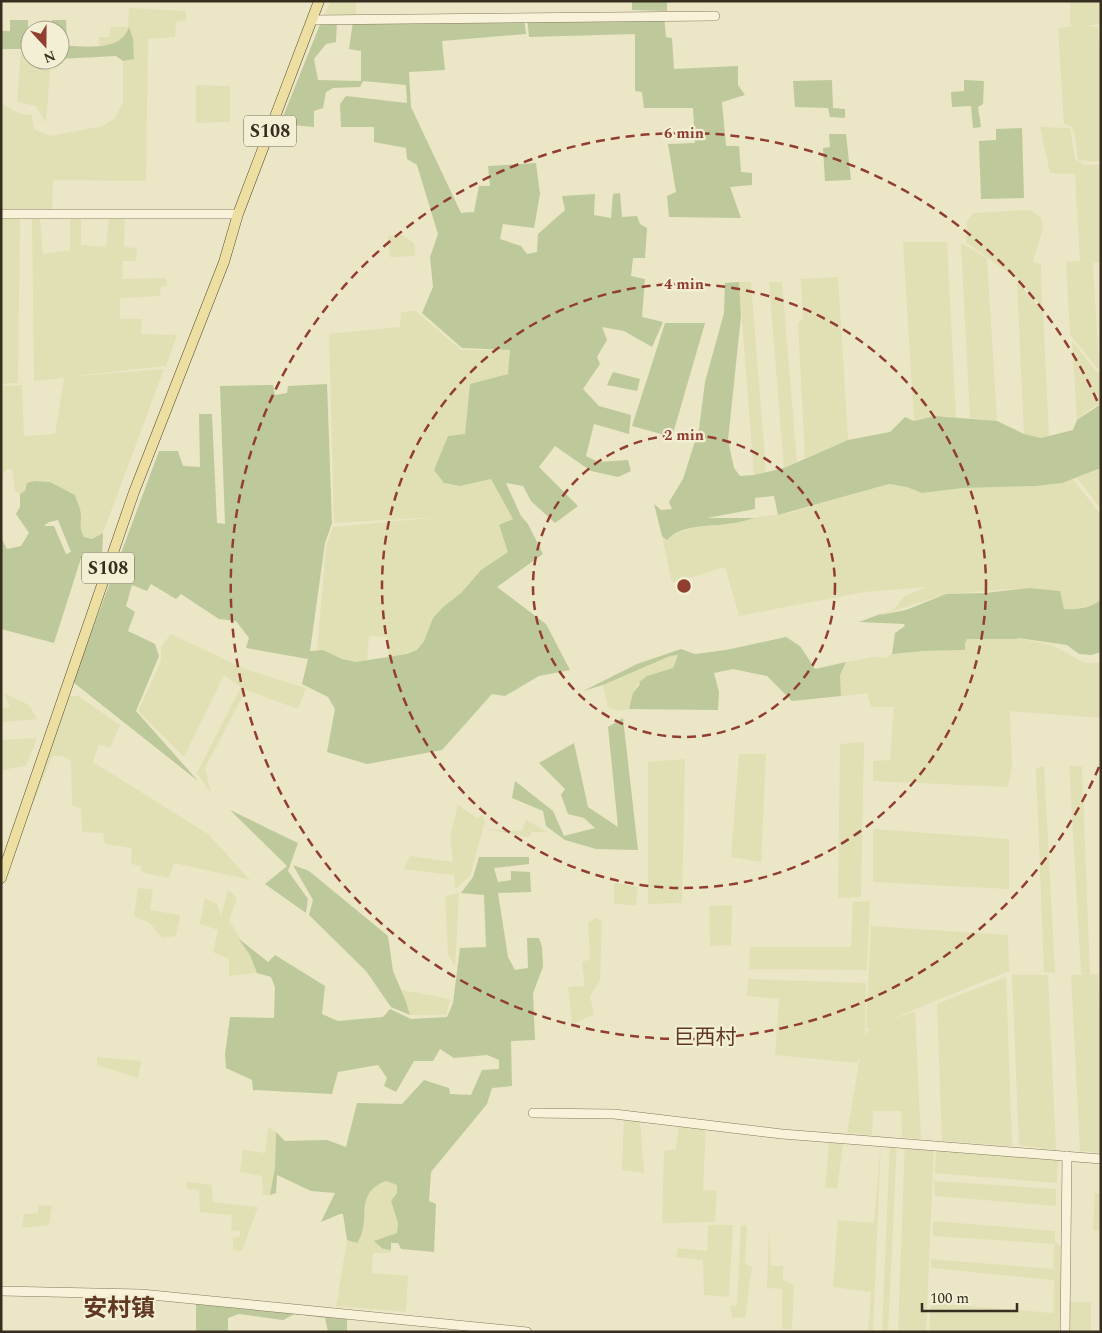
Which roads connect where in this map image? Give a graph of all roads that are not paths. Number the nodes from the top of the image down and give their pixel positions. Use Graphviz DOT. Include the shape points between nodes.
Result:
graph roads {
  1 [pos="319,1"];
  2 [pos="715,16"];
  3 [pos="312,20"];
  4 [pos="1,214"];
  5 [pos="238,214"];
  6 [pos="1,878"];
  7 [pos="533,1113"];
  8 [pos="1067,1156"];
  9 [pos="1101,1159"];
  10 [pos="1,1291"];
  11 [pos="526,1332"];
  12 [pos="1065,1332"];
  1 -- 3 [label="main road, S108"];
  2 -- 3 [label="street"];
  3 -- 5 [label="main road, S108"];
  4 -- 5 [label="street"];
  5 -- 6 [label="main road, S108" via="224,262 134,492"];
  7 -- 8 [label="street" via="614,1114 782,1134"];
  8 -- 9 [label="street"];
  8 -- 12 [label="street"];
  10 -- 11 [label="street" via="141,1294"];
}
